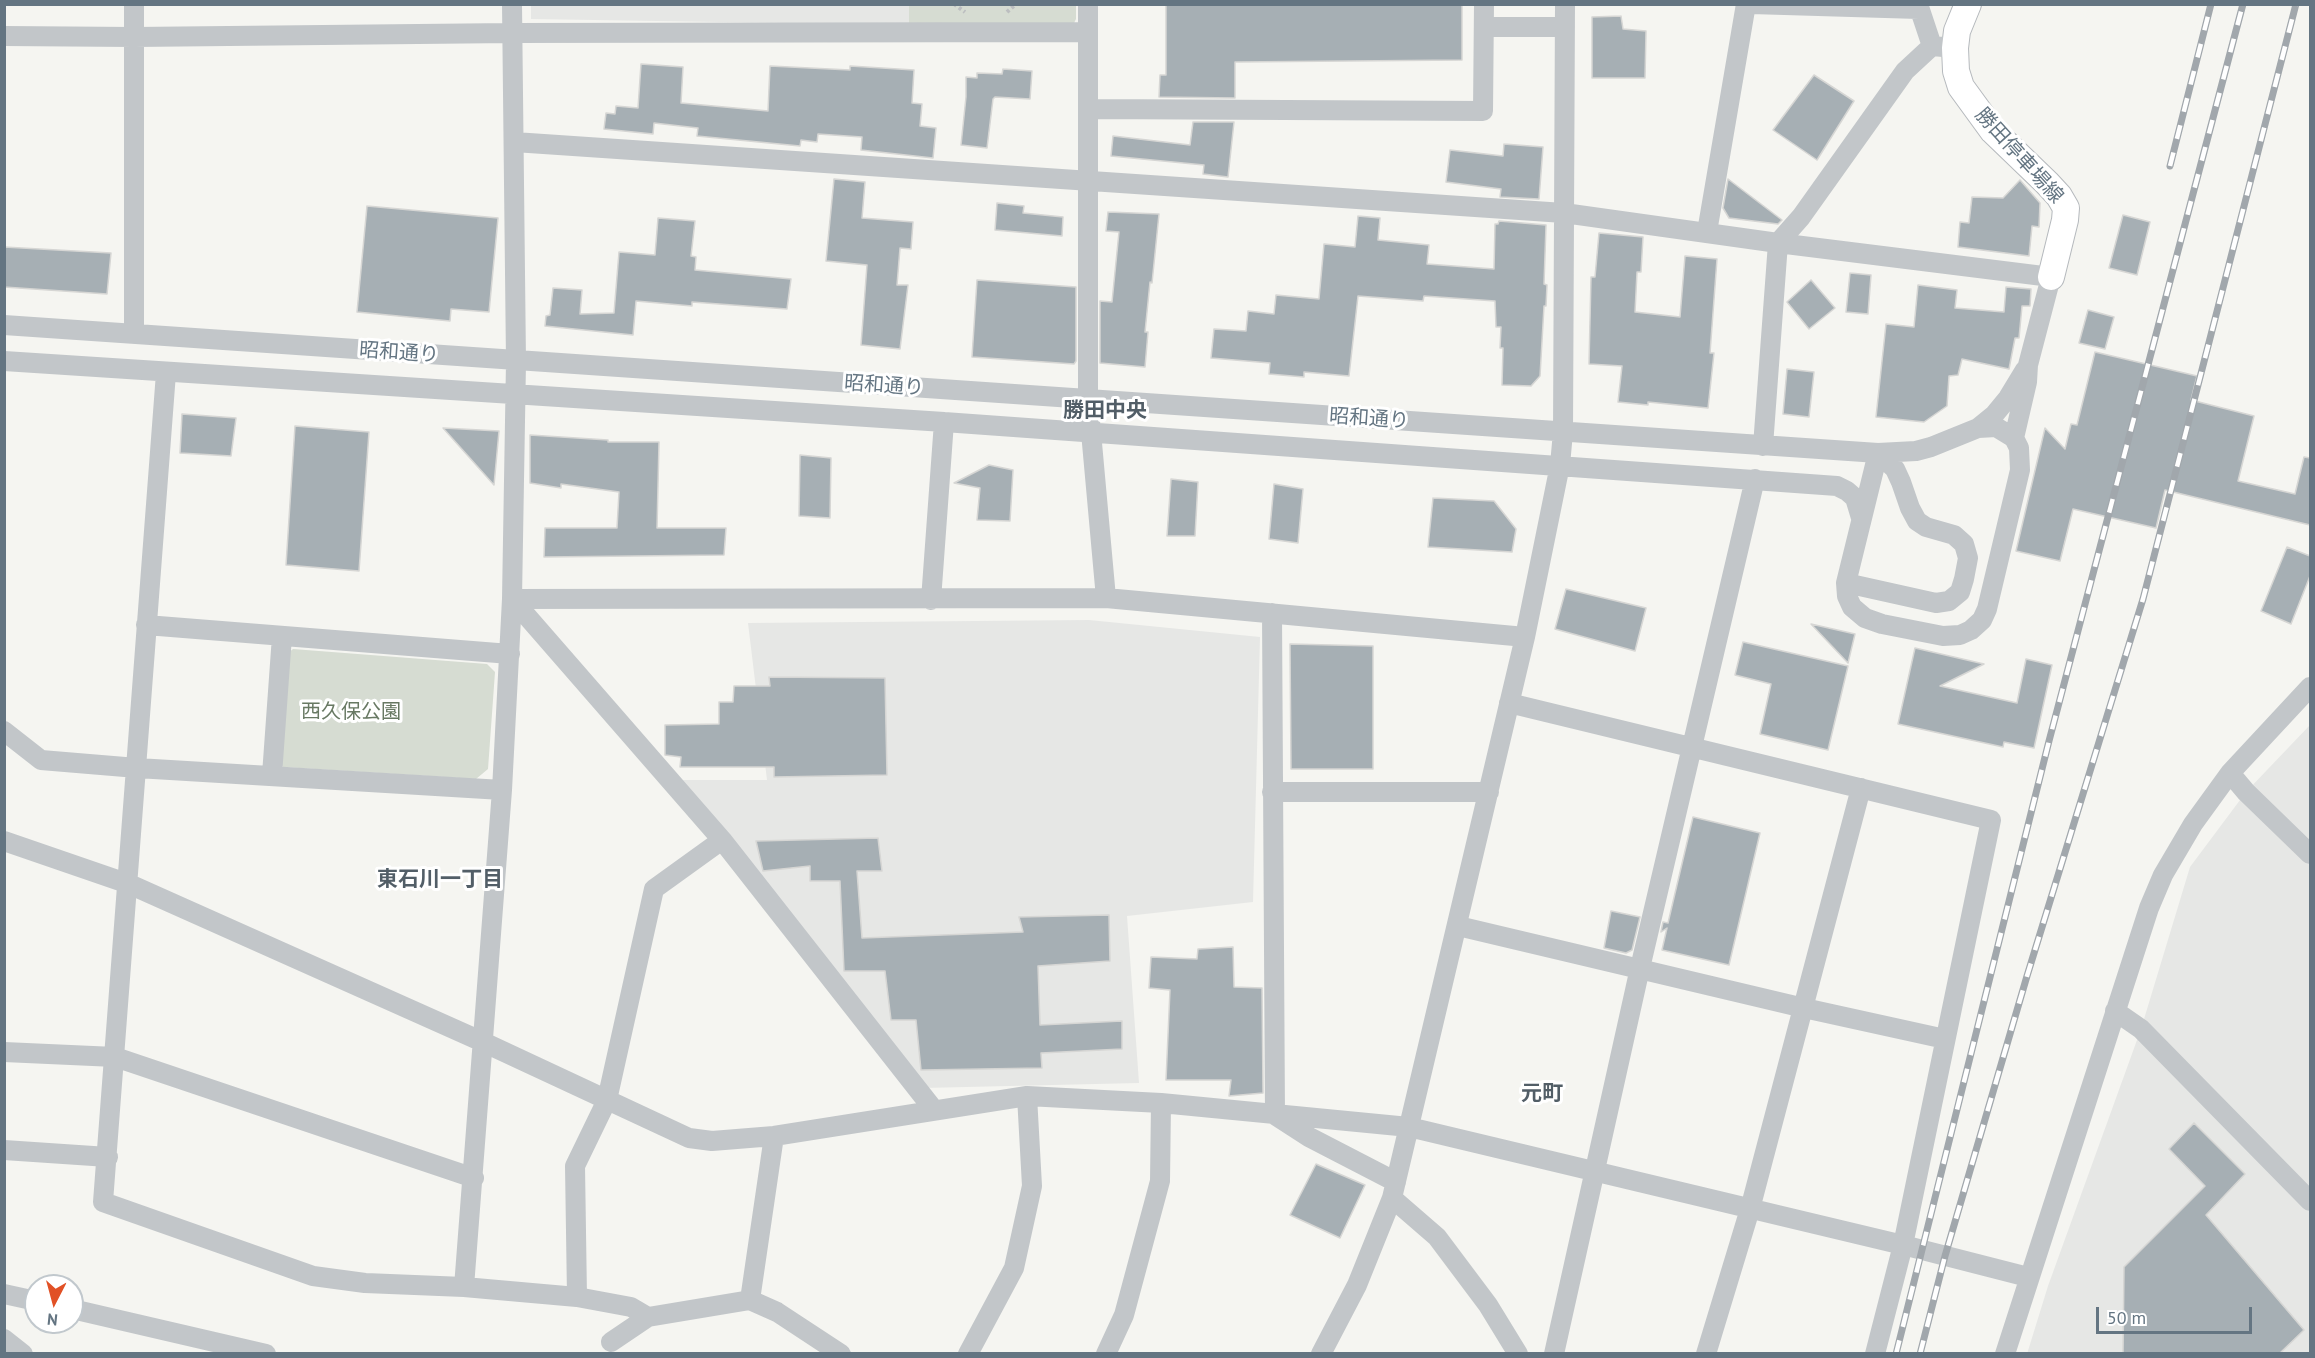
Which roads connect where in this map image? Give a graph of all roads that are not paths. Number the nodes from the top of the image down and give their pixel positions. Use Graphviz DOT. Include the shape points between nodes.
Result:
graph roads {
  1 [pos="134,4"];
  2 [pos="512,4"];
  3 [pos="1088,4"];
  4 [pos="1484,4"];
  5 [pos="1565,4"];
  6 [pos="1746,4"];
  7 [pos="1751,4"];
  8 [pos="1968,4"];
  9 [pos="1919,7"];
  10 [pos="1484,27"];
  11 [pos="1565,27"];
  12 [pos="1088,32"];
  13 [pos="512,33"];
  14 [pos="4,36"];
  15 [pos="134,37"];
  16 [pos="1943,47"];
  17 [pos="1088,109"];
  18 [pos="514,142"];
  19 [pos="1089,182"];
  20 [pos="1564,213"];
  21 [pos="1707,232"];
  22 [pos="1778,243"];
  23 [pos="2051,277"];
  24 [pos="4,325"];
  25 [pos="134,334"];
  26 [pos="4,361"];
  27 [pos="516,362"];
  28 [pos="2028,365"];
  29 [pos="166,373"];
  30 [pos="515,394"];
  31 [pos="1088,399"];
  32 [pos="944,422"];
  33 [pos="1978,428"];
  34 [pos="1091,432"];
  35 [pos="1563,432"];
  36 [pos="2014,438"];
  37 [pos="1763,446"];
  38 [pos="1878,453"];
  39 [pos="1560,465"];
  40 [pos="1755,479"];
  41 [pos="1861,518"];
  42 [pos="1846,583"];
  43 [pos="1106,598"];
  44 [pos="512,599"];
  45 [pos="931,600"];
  46 [pos="1272,613"];
  47 [pos="146,625"];
  48 [pos="282,636"];
  49 [pos="1525,637"];
  50 [pos="510,654"];
  51 [pos="2310,687"];
  52 [pos="1509,703"];
  53 [pos="4,731"];
  54 [pos="1693,746"];
  55 [pos="137,768"];
  56 [pos="2230,773"];
  57 [pos="272,775"];
  58 [pos="1862,788"];
  59 [pos="502,790"];
  60 [pos="1272,792"];
  61 [pos="1488,792"];
  62 [pos="722,840"];
  63 [pos="4,841"];
  64 [pos="2310,854"];
  65 [pos="129,884"];
  66 [pos="1458,926"];
  67 [pos="1640,968"];
  68 [pos="1804,1008"];
  69 [pos="2115,1011"];
  70 [pos="1945,1039"];
  71 [pos="483,1042"];
  72 [pos="4,1052"];
  73 [pos="115,1057"];
  74 [pos="1027,1095"];
  75 [pos="607,1100"];
  76 [pos="1161,1103"];
  77 [pos="934,1110"];
  78 [pos="1275,1115"];
  79 [pos="1409,1127"];
  80 [pos="774,1136"];
  81 [pos="4,1150"];
  82 [pos="108,1157"];
  83 [pos="1594,1172"];
  84 [pos="474,1178"];
  85 [pos="1394,1190"];
  86 [pos="2310,1201"];
  87 [pos="1750,1209"];
  88 [pos="1904,1245"];
  89 [pos="2028,1277"];
  90 [pos="464,1287"];
  91 [pos="4,1294"];
  92 [pos="577,1297"];
  93 [pos="24,1298"];
  94 [pos="750,1300"];
  95 [pos="84,1312"];
  96 [pos="648,1317"];
  97 [pos="5,1339"];
  98 [pos="611,1342"];
  99 [pos="1327,1352"];
  100 [pos="23,1353"];
  101 [pos="258,1353"];
  102 [pos="841,1353"];
  103 [pos="968,1353"];
  104 [pos="1106,1353"];
  105 [pos="1518,1353"];
  106 [pos="1554,1353"];
  107 [pos="1706,1353"];
  108 [pos="1875,1353"];
  109 [pos="2005,1353"];
  1 -- 15 [label="street"];
  2 -- 13 [label="street"];
  3 -- 12 [label="street"];
  4 -- 10 [label="street"];
  5 -- 11 [label="street"];
  6 -- 21 [label="street"];
  7 -- 9 [label="street"];
  8 -- 16 [label="main road, 勝田停車場線" via="1957,32"];
  9 -- 16 [label="street"];
  10 -- 11 [label="street"];
  10 -- 17 [label="street" via="1483,111"];
  11 -- 20 [label="street"];
  12 -- 13 [label="street"];
  12 -- 17 [label="street"];
  13 -- 15 [label="street"];
  13 -- 18 [label="street"];
  14 -- 15 [label="street"];
  15 -- 25 [label="street"];
  16 -- 22 [label="street" via="1905,71 1801,217"];
  16 -- 23 [label="main road, 勝田停車場線" via="1962,87 1993,131 2059,196 2066,208"];
  17 -- 19 [label="street"];
  18 -- 19 [label="street"];
  18 -- 27 [label="street"];
  19 -- 20 [label="street"];
  19 -- 31 [label="street"];
  20 -- 21 [label="street"];
  20 -- 35 [label="street"];
  21 -- 22 [label="street"];
  22 -- 23 [label="street"];
  22 -- 37 [label="street"];
  23 -- 28 [label="street"];
  24 -- 25 [label="street, 昭和通り"];
  25 -- 27 [label="street, 昭和通り"];
  26 -- 29 [label="street, 昭和通り"];
  27 -- 30 [label="street"];
  27 -- 31 [label="street, 昭和通り"];
  28 -- 33 [label="street" via="2008,398"];
  28 -- 36 [label="street"];
  29 -- 30 [label="street, 昭和通り"];
  29 -- 47 [label="street"];
  30 -- 32 [label="street, 昭和通り"];
  30 -- 44 [label="street"];
  31 -- 34 [label="street"];
  31 -- 35 [label="street, 昭和通り"];
  32 -- 34 [label="street, 昭和通り"];
  32 -- 45 [label="street"];
  33 -- 36 [label="street" via="1996,427"];
  33 -- 38 [label="street, 昭和通り" via="1931,447"];
  34 -- 39 [label="street, 昭和通り"];
  34 -- 43 [label="street"];
  35 -- 37 [label="street, 昭和通り"];
  35 -- 39 [label="street"];
  36 -- 42 [label="street" via="2019,448 2020,470 1988,609 1971,630 1943,636 1865,618 1852,607"];
  37 -- 38 [label="street, 昭和通り"];
  38 -- 41 [label="street"];
  38 -- 42 [label="street" via="1895,469 1917,521 1954,535 1964,544 1968,558 1964,579 1960,592 1949,601 1936,603"];
  39 -- 40 [label="street, 昭和通り"];
  39 -- 49 [label="street"];
  40 -- 41 [label="street, 昭和通り" via="1837,486 1855,498"];
  40 -- 54 [label="street"];
  41 -- 42 [label="street"];
  43 -- 45 [label="street"];
  43 -- 46 [label="street"];
  44 -- 45 [label="street"];
  44 -- 50 [label="street"];
  44 -- 62 [label="street"];
  46 -- 49 [label="street"];
  46 -- 60 [label="street"];
  47 -- 48 [label="street"];
  47 -- 55 [label="street"];
  48 -- 50 [label="street"];
  48 -- 57 [label="street"];
  49 -- 52 [label="street"];
  50 -- 59 [label="street"];
  51 -- 56 [label="street"];
  52 -- 54 [label="street"];
  52 -- 61 [label="street"];
  53 -- 55 [label="street" via="41,760"];
  54 -- 58 [label="street"];
  54 -- 67 [label="street"];
  55 -- 57 [label="street"];
  55 -- 65 [label="street"];
  56 -- 64 [label="street"];
  56 -- 69 [label="street" via="2163,875"];
  57 -- 59 [label="street"];
  58 -- 68 [label="street"];
  58 -- 70 [label="street" via="1991,820"];
  59 -- 71 [label="street"];
  60 -- 61 [label="street"];
  60 -- 78 [label="street"];
  61 -- 66 [label="street"];
  62 -- 75 [label="street" via="654,889"];
  62 -- 77 [label="street"];
  63 -- 65 [label="street"];
  65 -- 71 [label="street"];
  65 -- 73 [label="street"];
  66 -- 67 [label="street"];
  66 -- 79 [label="street"];
  67 -- 68 [label="street"];
  67 -- 83 [label="street"];
  68 -- 70 [label="street"];
  68 -- 87 [label="street"];
  69 -- 86 [label="street" via="2141,1029"];
  69 -- 89 [label="street"];
  70 -- 88 [label="street"];
  71 -- 75 [label="street"];
  71 -- 84 [label="street"];
  72 -- 73 [label="street"];
  73 -- 82 [label="street"];
  73 -- 84 [label="street"];
  74 -- 76 [label="street"];
  74 -- 77 [label="street"];
  74 -- 103 [label="street" via="1032,1186 1014,1268"];
  75 -- 80 [label="street" via="689,1138"];
  75 -- 92 [label="street" via="575,1166"];
  76 -- 78 [label="street"];
  76 -- 104 [label="street" via="1160,1181 1124,1316"];
  77 -- 80 [label="street"];
  78 -- 79 [label="street"];
  78 -- 85 [label="street"];
  79 -- 83 [label="street"];
  79 -- 85 [label="street"];
  80 -- 94 [label="street"];
  81 -- 82 [label="street"];
  82 -- 90 [label="street" via="103,1202 313,1276 365,1283"];
  83 -- 87 [label="street"];
  83 -- 106 [label="street"];
  84 -- 90 [label="street"];
  85 -- 99 [label="street"];
  85 -- 105 [label="street" via="1437,1237"];
  87 -- 88 [label="street"];
  87 -- 107 [label="street"];
  88 -- 89 [label="street"];
  88 -- 108 [label="street"];
  89 -- 109 [label="street"];
  90 -- 92 [label="street"];
  91 -- 93 [label="street"];
  92 -- 96 [label="street" via="631,1307"];
  94 -- 96 [label="street"];
  94 -- 102 [label="street" via="777,1312"];
  95 -- 101 [label="street"];
  96 -- 98 [label="street"];
  97 -- 100 [label="street"];
}
